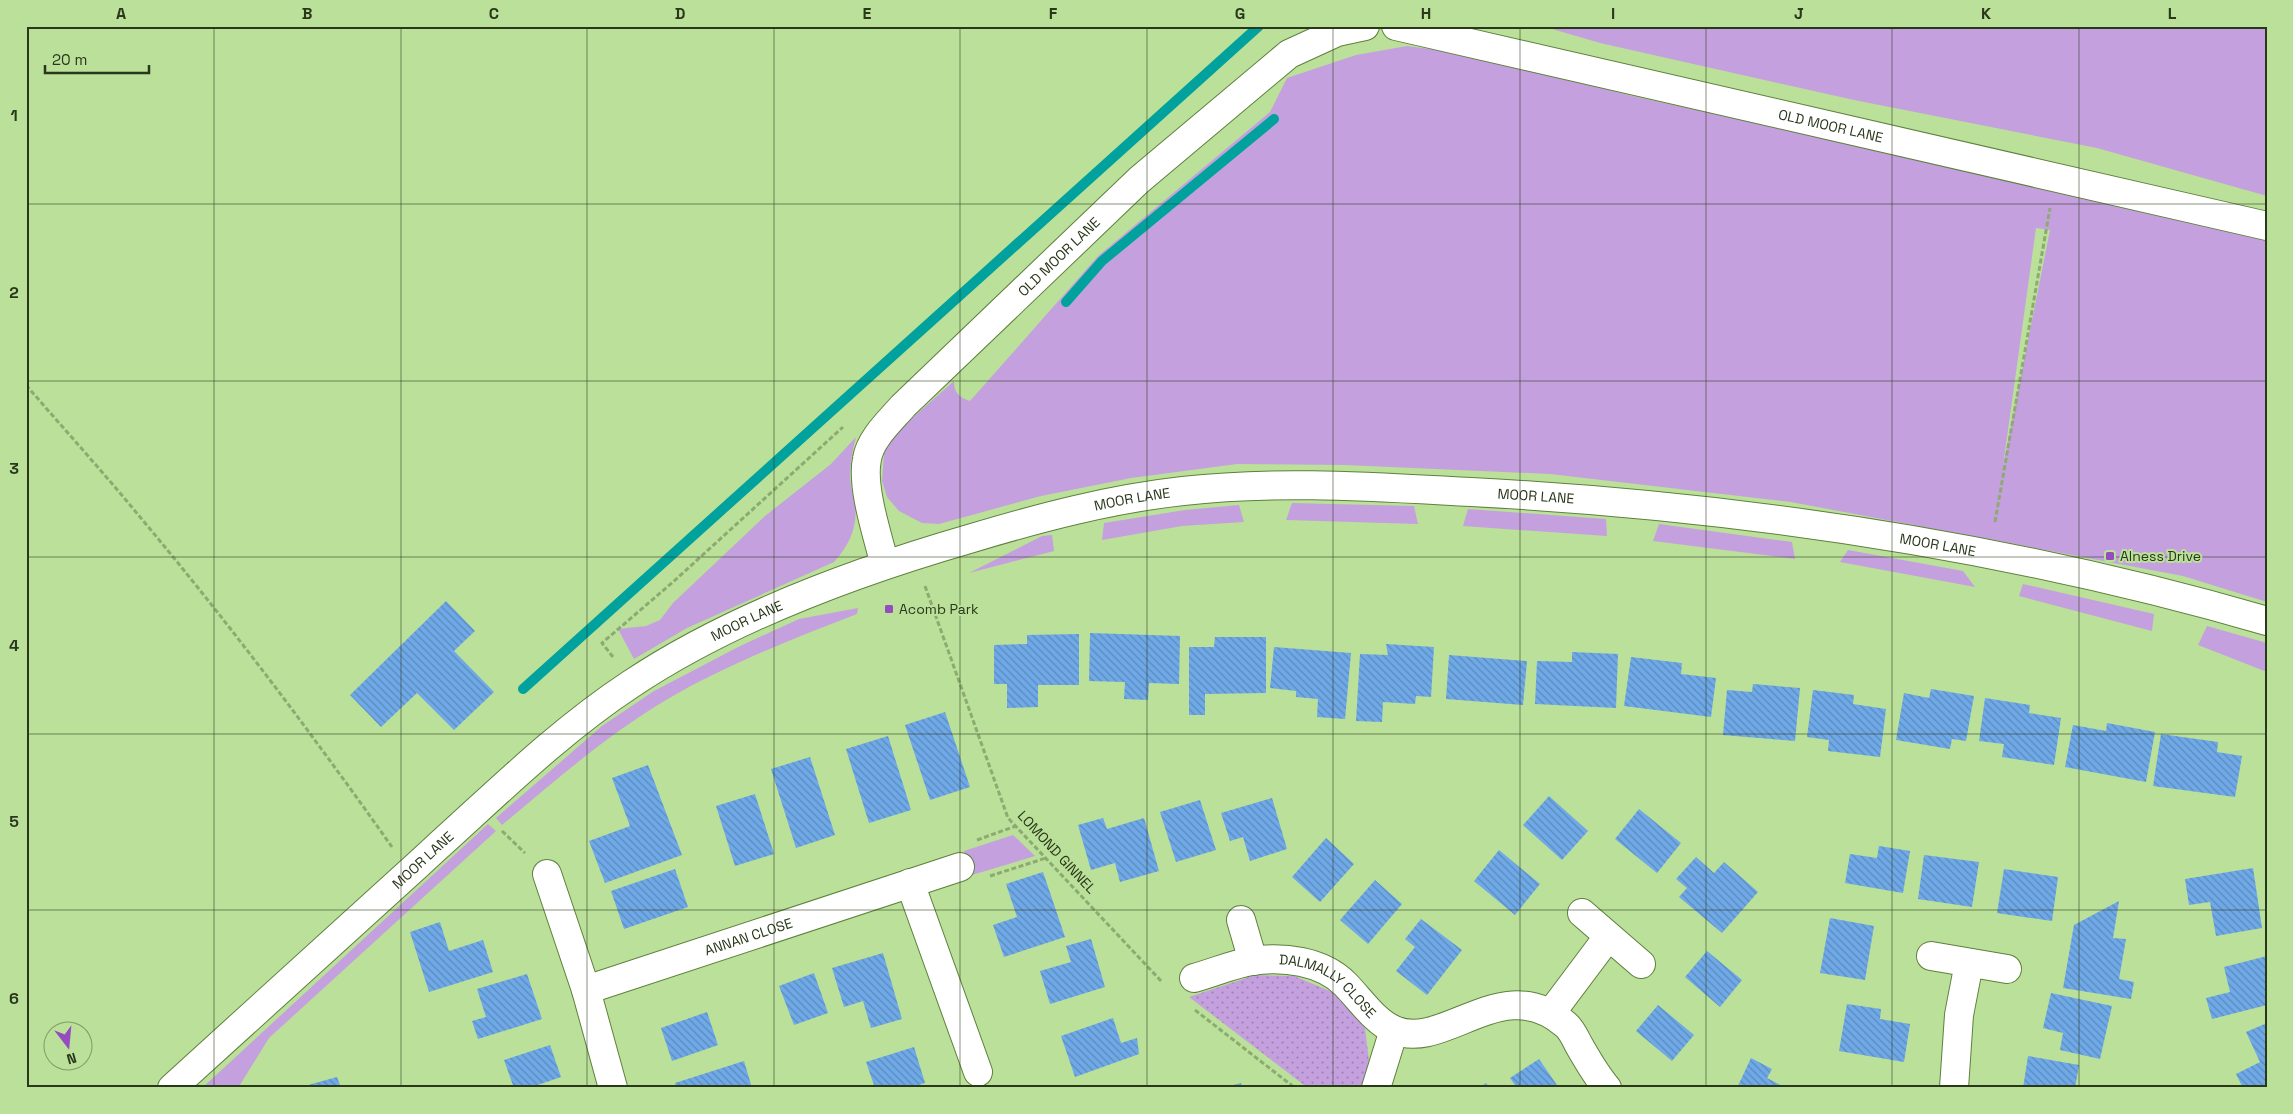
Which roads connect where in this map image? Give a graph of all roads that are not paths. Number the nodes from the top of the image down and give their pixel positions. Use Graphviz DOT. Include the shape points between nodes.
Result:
graph roads {
  1 [pos="1365,26"];
  2 [pos="1396,26"];
  3 [pos="2267,226"];
  4 [pos="885,565"];
  5 [pos="2267,621"];
  6 [pos="960,867"];
  7 [pos="547,874"];
  8 [pos="910,883"];
  9 [pos="1582,913"];
  10 [pos="1241,920"];
  11 [pos="1608,938"];
  12 [pos="1931,956"];
  13 [pos="1253,961"];
  14 [pos="1969,962"];
  15 [pos="1641,964"];
  16 [pos="2008,969"];
  17 [pos="1194,978"];
  18 [pos="586,990"];
  19 [pos="1551,1013"];
  20 [pos="1394,1030"];
  21 [pos="978,1072"];
  22 [pos="172,1088"];
  23 [pos="613,1088"];
  24 [pos="1376,1088"];
  25 [pos="1607,1088"];
  26 [pos="1954,1088"];
  1 -- 4 [label="street, OLD MOOR LANE" via="1337,32 1290,54 1139,180 903,406 879,434 867,459 870,501"];
  2 -- 3 [label="street, OLD MOOR LANE"];
  4 -- 5 [label="street, MOOR LANE" via="1072,510 1173,492 1338,485 1665,506 1811,526 1989,555 2086,575"];
  4 -- 22 [label="street, MOOR LANE" via="793,601 695,645 631,683 582,718"];
  6 -- 8 [label="street, ANNAN CLOSE"];
  7 -- 18 [label="street"];
  8 -- 18 [label="street, ANNAN CLOSE"];
  8 -- 21 [label="street"];
  9 -- 11 [label="street"];
  10 -- 13 [label="street, DALMALLY CLOSE"];
  11 -- 15 [label="street"];
  11 -- 19 [label="street"];
  12 -- 14 [label="street"];
  13 -- 17 [label="street, DALMALLY CLOSE"];
  13 -- 20 [label="street, DALMALLY CLOSE" via="1296,960 1322,969 1343,982 1375,1016"];
  14 -- 16 [label="street"];
  14 -- 26 [label="street" via="1959,1015"];
  18 -- 23 [label="street"];
  19 -- 20 [label="street, DALMALLY CLOSE" via="1532,1006 1509,1006 1478,1012 1417,1034"];
  19 -- 25 [label="street, DALMALLY CLOSE" via="1568,1026"];
  20 -- 24 [label="street"];
}
